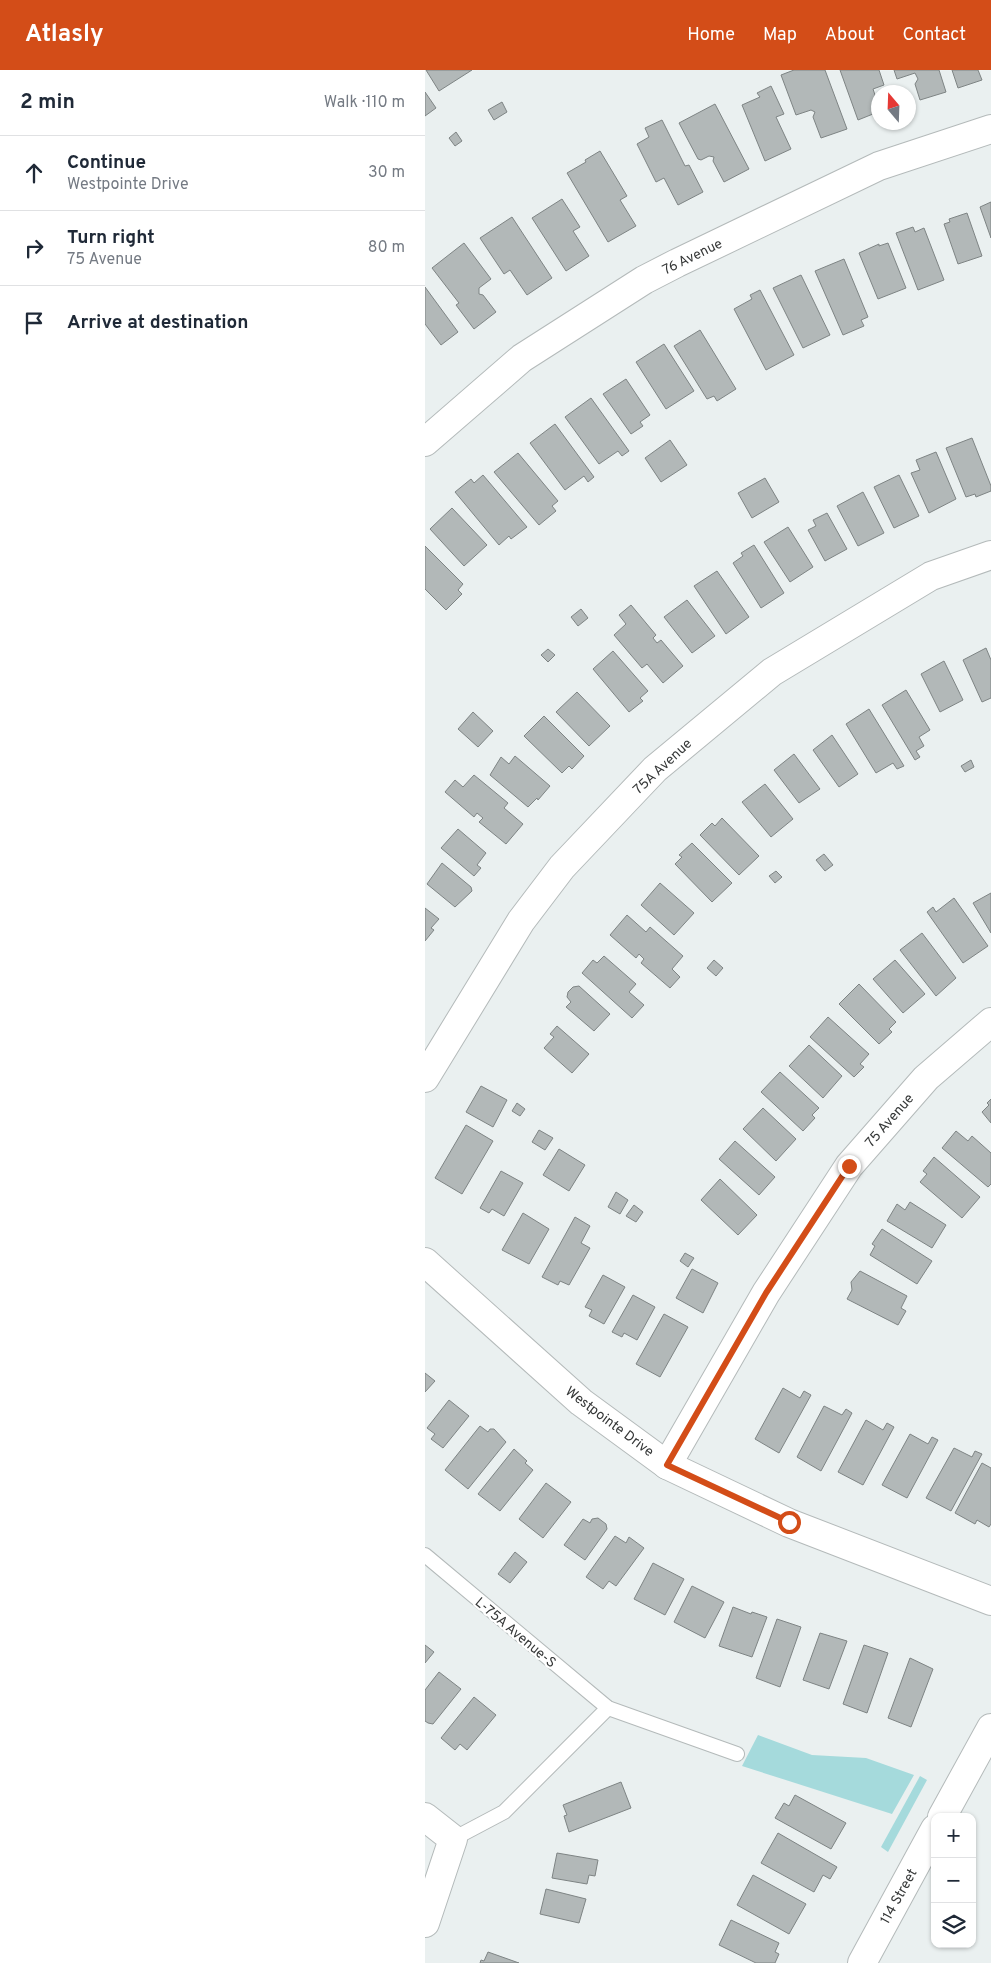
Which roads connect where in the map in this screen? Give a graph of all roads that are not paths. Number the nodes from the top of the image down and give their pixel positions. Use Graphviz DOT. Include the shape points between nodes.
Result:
graph roads {
  1 [pos="991,129"];
  2 [pos="425,442"];
  3 [pos="991,555"];
  4 [pos="991,1022"];
  5 [pos="425,1078"];
  6 [pos="425,1262"];
  7 [pos="667,1465"];
  8 [pos="425,1555"];
  9 [pos="991,1601"];
  10 [pos="607,1708"];
  11 [pos="991,1728"];
  12 [pos="737,1754"];
  13 [pos="944,1813"];
  14 [pos="425,1817"];
  15 [pos="931,1836"];
  16 [pos="453,1839"];
  17 [pos="425,1923"];
  18 [pos="862,1963"];
  1 -- 2 [label="street, 76 Avenue" via="879,166 644,280 522,358"];
  3 -- 5 [label="street, 75A Avenue" via="931,576 772,672 655,769 562,867 521,921"];
  4 -- 7 [label="street, 75 Avenue" via="926,1078 849,1166 766,1293"];
  6 -- 7 [label="street, Westpointe Drive" via="581,1402"];
  7 -- 9 [label="street, Westpointe Drive" via="789,1522"];
  8 -- 10 [label="lane, L-75A Avenue-S"];
  10 -- 12 [label="lane, L-75A Avenue-S"];
  10 -- 16 [label="lane" via="504,1812"];
  11 -- 13 [label="street"];
  14 -- 16 [label="street"];
  15 -- 18 [label="street, 114 Street"];
  16 -- 17 [label="street"];
}
